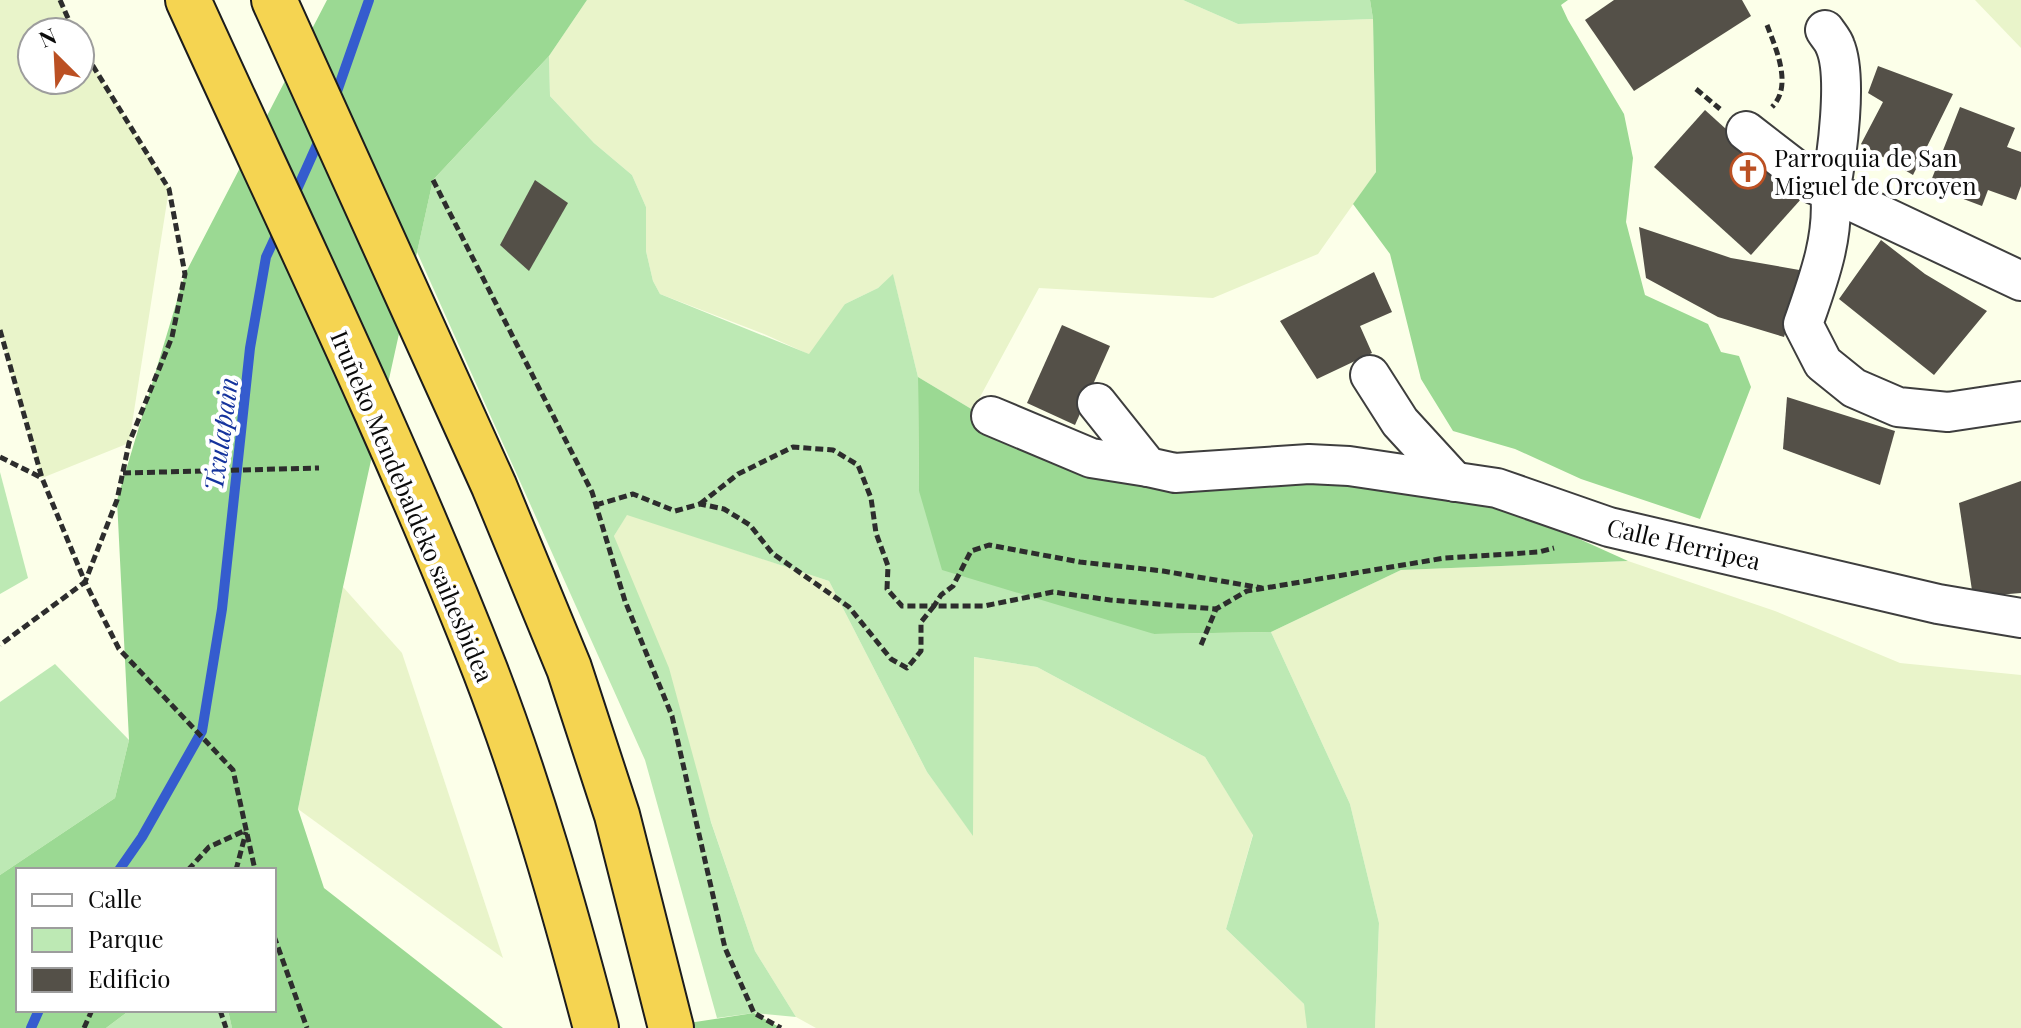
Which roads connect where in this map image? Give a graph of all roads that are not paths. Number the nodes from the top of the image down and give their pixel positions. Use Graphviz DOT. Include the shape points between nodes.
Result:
graph roads {
  1 [pos="188,0"];
  2 [pos="274,0"];
  3 [pos="1825,30"];
  4 [pos="1746,131"];
  5 [pos="1830,191"];
  6 [pos="2021,281"];
  7 [pos="1370,375"];
  8 [pos="2021,401"];
  9 [pos="1097,403"];
  10 [pos="991,416"];
  11 [pos="1148,467"];
  12 [pos="1455,482"];
  13 [pos="2021,618"];
  14 [pos="596,1028"];
  15 [pos="671,1028"];
  1 -- 14 [label="highway, Iruñeko Mendebaldeko saihesbidea" via="395,454 490,686 554,871"];
  2 -- 15 [label="highway" via="494,486 569,668 617,815"];
  3 -- 5 [label="street" via="1836,47 1839,68 1838,152"];
  4 -- 5 [label="street"];
  5 -- 6 [label="street"];
  5 -- 8 [label="street" via="1824,265 1803,324 1823,363 1854,388 1898,407 1948,412"];
  7 -- 12 [label="street" via="1400,422"];
  9 -- 11 [label="street"];
  10 -- 11 [label="street, Calle Herripea" via="1091,458"];
  11 -- 12 [label="street, Calle Herripea" via="1175,473 1309,464"];
  12 -- 13 [label="street, Calle Herripea" via="1497,488 1616,529 1938,604"];
}
